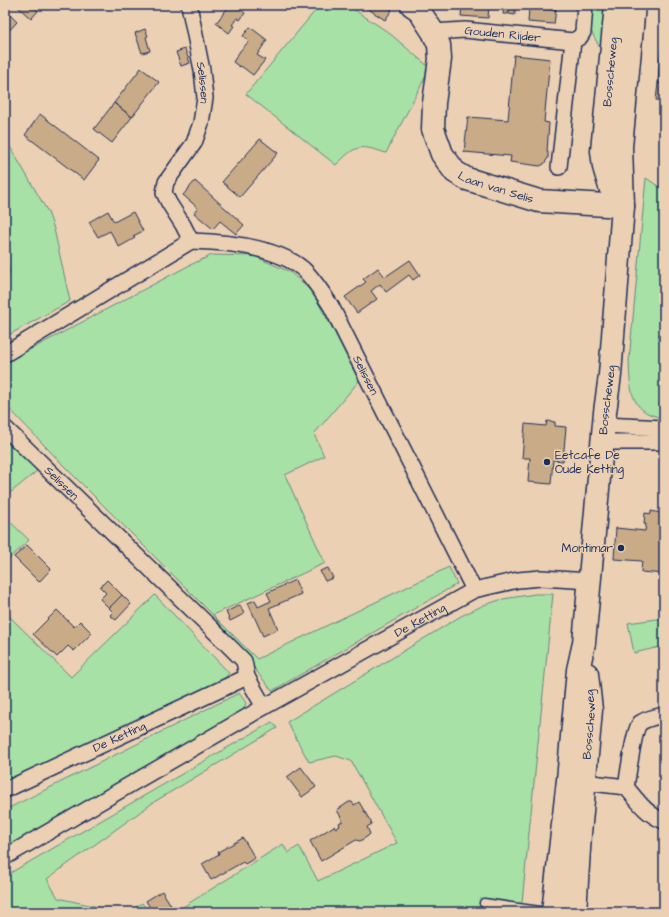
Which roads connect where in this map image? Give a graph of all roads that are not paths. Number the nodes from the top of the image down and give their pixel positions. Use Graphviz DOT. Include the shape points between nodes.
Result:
graph roads {
  1 [pos="189,5"];
  2 [pos="585,5"];
  3 [pos="616,5"];
  4 [pos="634,5"];
  5 [pos="418,6"];
  6 [pos="433,32"];
  7 [pos="572,41"];
  8 [pos="559,167"];
  9 [pos="623,206"];
  10 [pos="191,241"];
  11 [pos="5,354"];
  12 [pos="5,428"];
  13 [pos="664,428"];
  14 [pos="603,434"];
  15 [pos="664,440"];
  16 [pos="590,581"];
  17 [pos="474,590"];
  18 [pos="246,677"];
  19 [pos="264,707"];
  20 [pos="664,715"];
  21 [pos="577,781"];
  22 [pos="626,787"];
  23 [pos="5,790"];
  24 [pos="664,821"];
  25 [pos="5,857"];
  26 [pos="484,903"];
  27 [pos="560,911"];
  1 -- 10 [label="street, Selissen" via="205,98 201,123 194,143 166,182 164,193"];
  2 -- 7 [label="street" via="583,32"];
  3 -- 9 [label="main road, Bosscheweg" via="602,151 610,187"];
  4 -- 9 [label="main road, Bosscheweg" via="621,147"];
  5 -- 6 [label="main road, Laan van Selis"];
  6 -- 7 [label="street, Gouden Rijder" via="465,30"];
  6 -- 9 [label="main road, Laan van Selis" via="439,45 440,59 433,129 442,154 454,172 467,179 539,201"];
  7 -- 8 [label="street"];
  9 -- 14 [label="main road, Bosscheweg"];
  10 -- 11 [label="street"];
  10 -- 17 [label="street, Selissen" via="219,242 270,252 291,260 305,270 331,306"];
  12 -- 18 [label="street, Selissen" via="244,661"];
  13 -- 14 [label="street"];
  14 -- 15 [label="street" via="657,442"];
  14 -- 16 [label="main road, Bosscheweg"];
  16 -- 17 [label="street, De Ketting" via="541,578 518,580"];
  16 -- 21 [label="main road, Bosscheweg" via="584,643 591,710"];
  17 -- 19 [label="street, De Ketting"];
  18 -- 19 [label="street"];
  18 -- 23 [label="street, De Ketting"];
  19 -- 25 [label="street, De Ketting"];
  20 -- 22 [label="street" via="639,724"];
  21 -- 22 [label="street"];
  21 -- 27 [label="main road, Bosscheweg"];
  22 -- 24 [label="street" via="647,811"];
  26 -- 27 [label="lane"];
}
